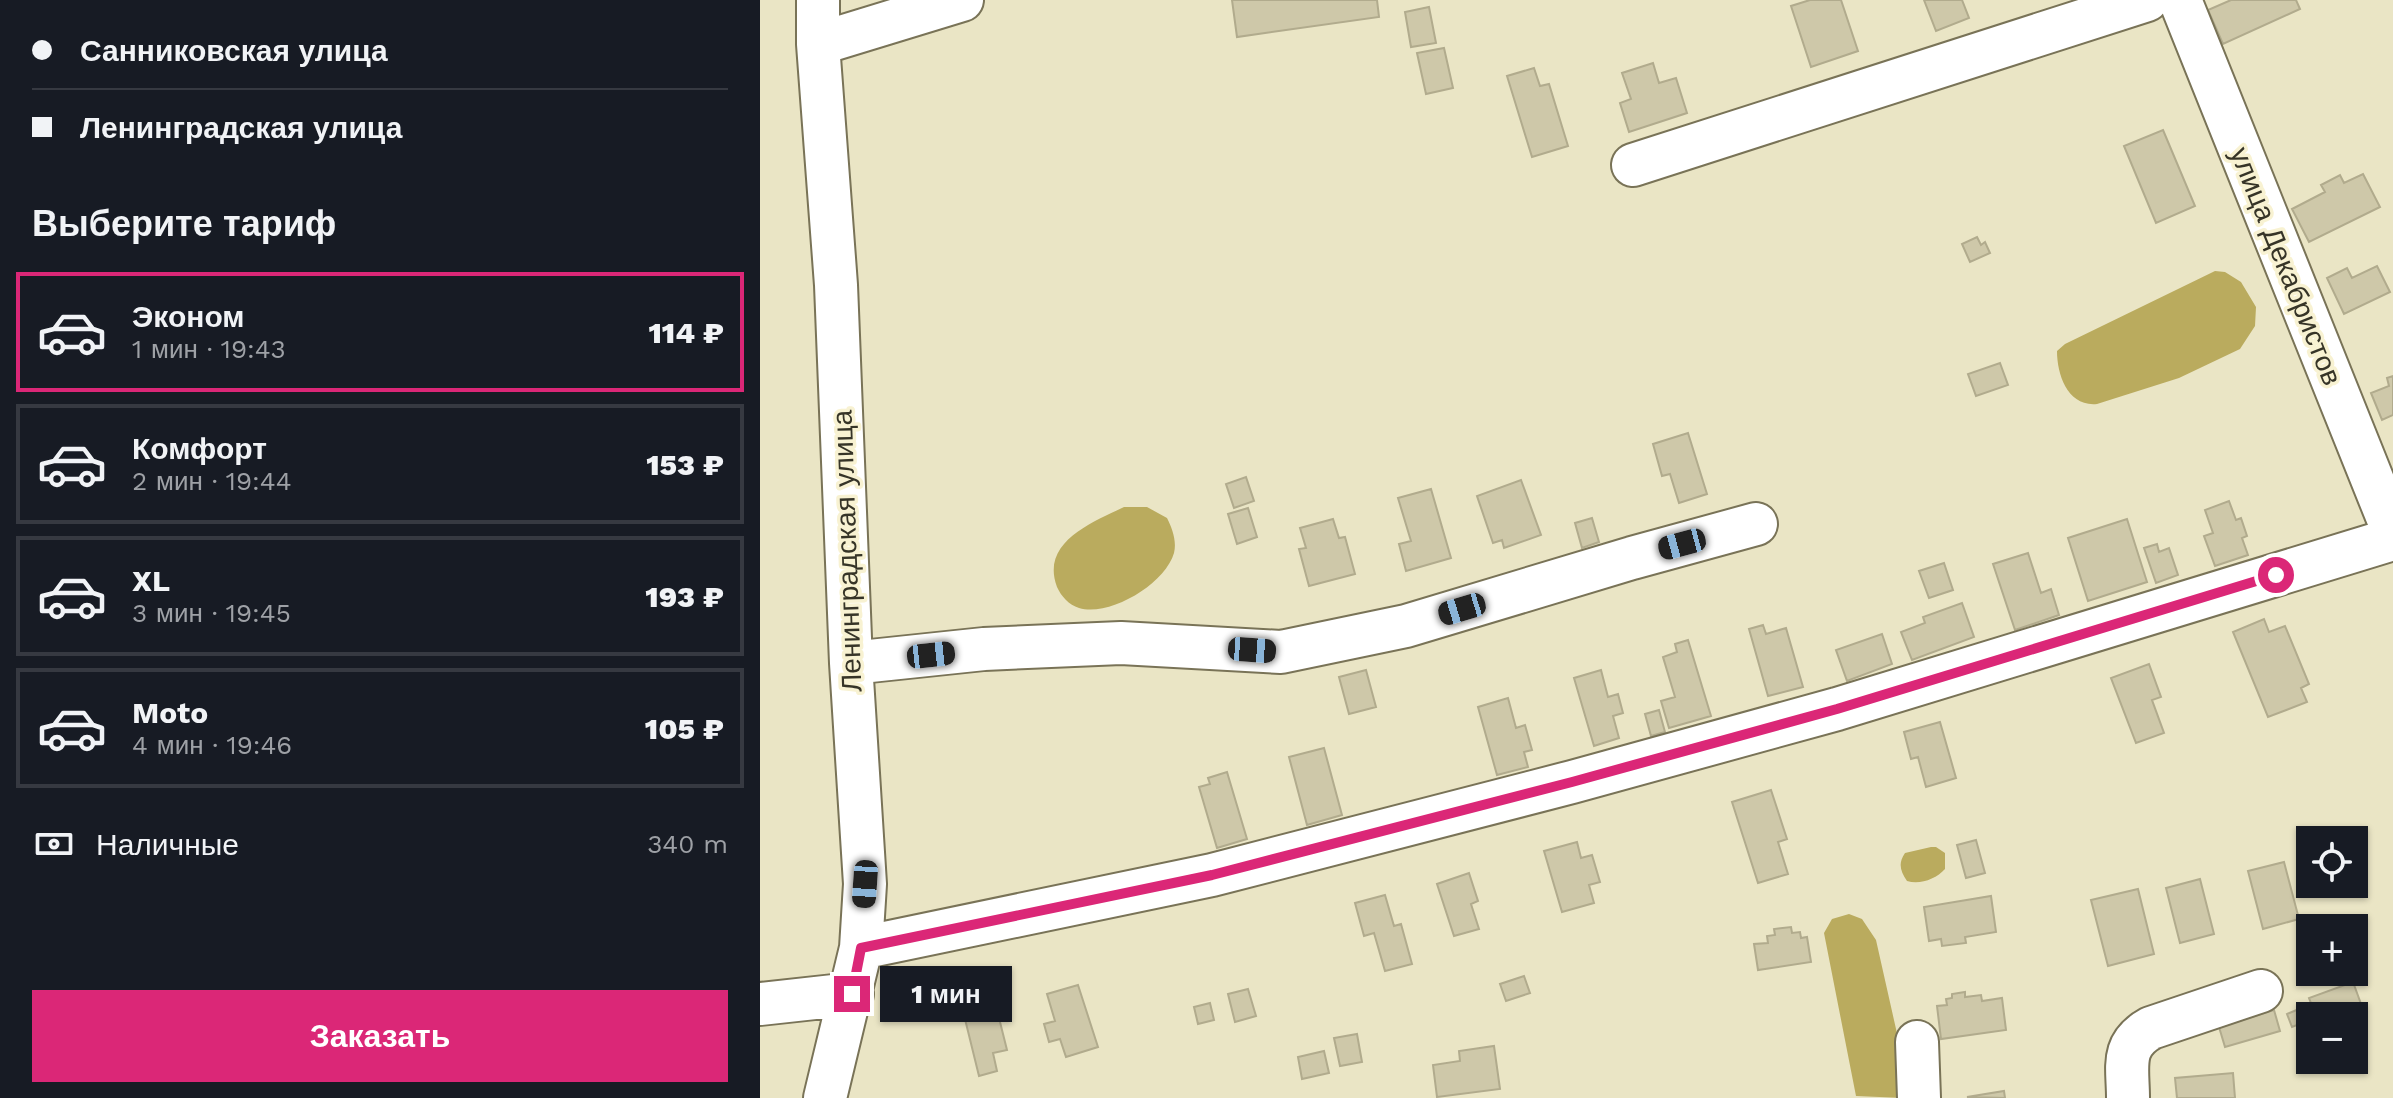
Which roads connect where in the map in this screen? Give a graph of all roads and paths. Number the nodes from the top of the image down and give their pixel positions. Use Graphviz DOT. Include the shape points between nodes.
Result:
graph roads {
  1 [pos="818,0"];
  2 [pos="962,0"];
  3 [pos="2147,0"];
  4 [pos="2180,0"];
  5 [pos="818,44"];
  6 [pos="1633,165"];
  7 [pos="1756,524"];
  8 [pos="2393,531"];
  9 [pos="2393,539"];
  10 [pos="851,663"];
  11 [pos="861,948"];
  12 [pos="2261,991"];
  13 [pos="852,994"];
  14 [pos="760,1004"];
  15 [pos="1917,1042"];
  16 [pos="825,1098"];
  17 [pos="1919,1098"];
  18 [pos="2128,1098"];
  1 -- 5 [label="street, Ленинградская улица"];
  2 -- 5 [label="street"];
  3 -- 6 [label="street"];
  4 -- 8 [label="street, улица Декабристов"];
  5 -- 10 [label="street, Ленинградская улица" via="836,285"];
  7 -- 10 [label="street" via="1406,626 1281,652 1121,643 984,649"];
  9 -- 11 [label="street" via="1837,709 1572,782 1212,875"];
  10 -- 11 [label="street, Ленинградская улица" via="865,884"];
  11 -- 13 [label="street, Ленинградская улица"];
  12 -- 18 [label="street" via="2139,1035 2128,1048"];
  13 -- 14 [label="street"];
  13 -- 16 [label="street, Ленинградская улица"];
  15 -- 17 [label="street"];
}
